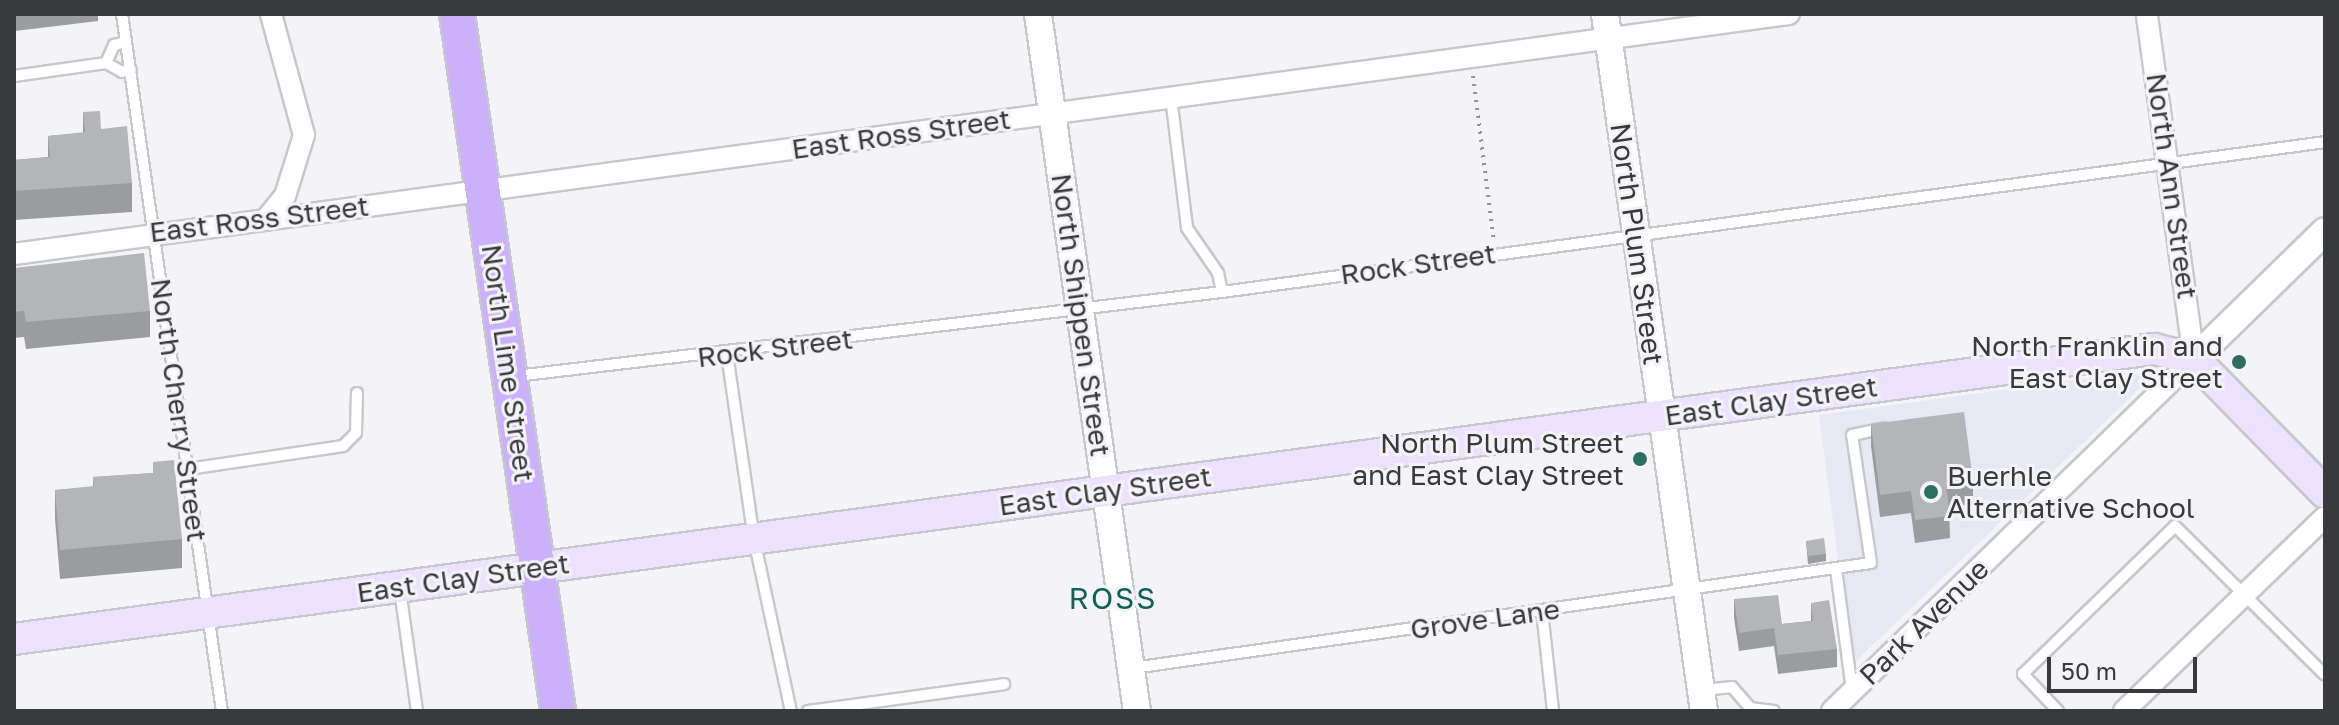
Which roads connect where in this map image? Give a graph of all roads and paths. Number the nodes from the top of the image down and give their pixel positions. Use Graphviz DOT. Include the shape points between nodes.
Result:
graph roads {
  1 [pos="122,14"];
  2 [pos="271,14"];
  3 [pos="457,14"];
  4 [pos="1038,14"];
  5 [pos="1789,14"];
  6 [pos="2147,14"];
  7 [pos="1607,27"];
  8 [pos="126,42"];
  9 [pos="1470,58"];
  10 [pos="106,63"];
  11 [pos="131,70"];
  12 [pos="14,76"];
  13 [pos="1171,97"];
  14 [pos="1052,113"];
  15 [pos="2325,142"];
  16 [pos="2170,161"];
  17 [pos="483,190"];
  18 [pos="267,218"];
  19 [pos="2325,231"];
  20 [pos="153,233"];
  21 [pos="1635,233"];
  22 [pos="1495,253"];
  23 [pos="14,254"];
  24 [pos="1222,292"];
  25 [pos="1080,311"];
  26 [pos="727,354"];
  27 [pos="2194,359"];
  28 [pos="510,377"];
  29 [pos="357,393"];
  30 [pos="1660,416"];
  31 [pos="1893,427"];
  32 [pos="188,469"];
  33 [pos="1107,491"];
  34 [pos="2325,493"];
  35 [pos="2325,517"];
  36 [pos="754,539"];
  37 [pos="538,568"];
  38 [pos="1838,569"];
  39 [pos="400,586"];
  40 [pos="1688,590"];
  41 [pos="2246,593"];
  42 [pos="1542,611"];
  43 [pos="209,612"];
  44 [pos="14,639"];
  45 [pos="1131,668"];
  46 [pos="2325,675"];
  47 [pos="1004,684"];
  48 [pos="1852,691"];
  49 [pos="1703,700"];
  50 [pos="222,711"];
  51 [pos="417,711"];
  52 [pos="558,711"];
  53 [pos="791,711"];
  54 [pos="808,711"];
  55 [pos="1137,711"];
  56 [pos="1553,711"];
  57 [pos="1774,711"];
  58 [pos="1832,711"];
  59 [pos="2058,711"];
  60 [pos="2124,711"];
  1 -- 8 [label="lane, North Cherry Street"];
  2 -- 18 [label="street" via="304,135 285,196"];
  3 -- 17 [label="highway, North Lime Street"];
  4 -- 14 [label="street, North Shippen Street"];
  5 -- 7 [label="street, East Ross Street"];
  6 -- 16 [label="street, North Ann Street"];
  7 -- 9 [label="street, East Ross Street"];
  7 -- 21 [label="street, North Plum Street"];
  8 -- 10 [label="lane" via="114,45"];
  8 -- 11 [label="lane, North Cherry Street"];
  9 -- 13 [label="street, East Ross Street"];
  9 -- 22 [label="path"];
  10 -- 11 [label="lane" via="122,72"];
  10 -- 12 [label="lane"];
  11 -- 20 [label="lane, North Cherry Street"];
  13 -- 14 [label="street, East Ross Street"];
  13 -- 24 [label="lane" via="1187,228 1218,273"];
  14 -- 17 [label="street, East Ross Street"];
  14 -- 25 [label="street, North Shippen Street"];
  15 -- 16 [label="lane, Rock Street"];
  16 -- 21 [label="lane, Rock Street"];
  16 -- 27 [label="street, North Ann Street"];
  17 -- 18 [label="street, East Ross Street"];
  17 -- 28 [label="highway, North Lime Street"];
  18 -- 20 [label="street, East Ross Street"];
  19 -- 27 [label="street, Park Avenue"];
  20 -- 23 [label="street, East Ross Street"];
  20 -- 32 [label="lane, North Cherry Street"];
  21 -- 22 [label="lane, Rock Street"];
  21 -- 30 [label="street, North Plum Street"];
  22 -- 24 [label="lane, Rock Street"];
  24 -- 25 [label="lane, Rock Street"];
  25 -- 26 [label="lane, Rock Street"];
  25 -- 33 [label="street, North Shippen Street"];
  26 -- 28 [label="lane, Rock Street"];
  26 -- 36 [label="lane"];
  27 -- 30 [label="main road, East Clay Street" via="2154,349"];
  27 -- 34 [label="main road"];
  27 -- 48 [label="street, Park Avenue"];
  28 -- 37 [label="highway, North Lime Street"];
  29 -- 32 [label="lane" via="356,433 343,446"];
  30 -- 33 [label="main road, East Clay Street"];
  30 -- 40 [label="street, North Plum Street"];
  31 -- 38 [label="lane, Grove Lane" via="1852,435 1871,563"];
  32 -- 43 [label="lane, North Cherry Street"];
  33 -- 36 [label="main road, East Clay Street"];
  33 -- 45 [label="street, North Shippen Street"];
  35 -- 41 [label="street"];
  36 -- 37 [label="main road, East Clay Street"];
  36 -- 53 [label="lane"];
  37 -- 39 [label="main road, East Clay Street"];
  37 -- 52 [label="highway, North Lime Street"];
  38 -- 40 [label="lane, Grove Lane"];
  38 -- 48 [label="lane"];
  39 -- 43 [label="main road, East Clay Street"];
  39 -- 51 [label="lane"];
  40 -- 42 [label="lane, Grove Lane"];
  40 -- 49 [label="street, North Plum Street"];
  41 -- 46 [label="lane"];
  41 -- 59 [label="lane" via="2183,528 2168,529 2023,674"];
  41 -- 60 [label="street"];
  42 -- 45 [label="lane, Grove Lane"];
  42 -- 56 [label="lane"];
  43 -- 44 [label="main road, East Clay Street"];
  43 -- 50 [label="lane, North Cherry Street"];
  45 -- 55 [label="street, North Shippen Street"];
  47 -- 54 [label="lane"];
  48 -- 58 [label="street, Park Avenue"];
  49 -- 57 [label="lane" via="1732,687 1750,708"];
}
